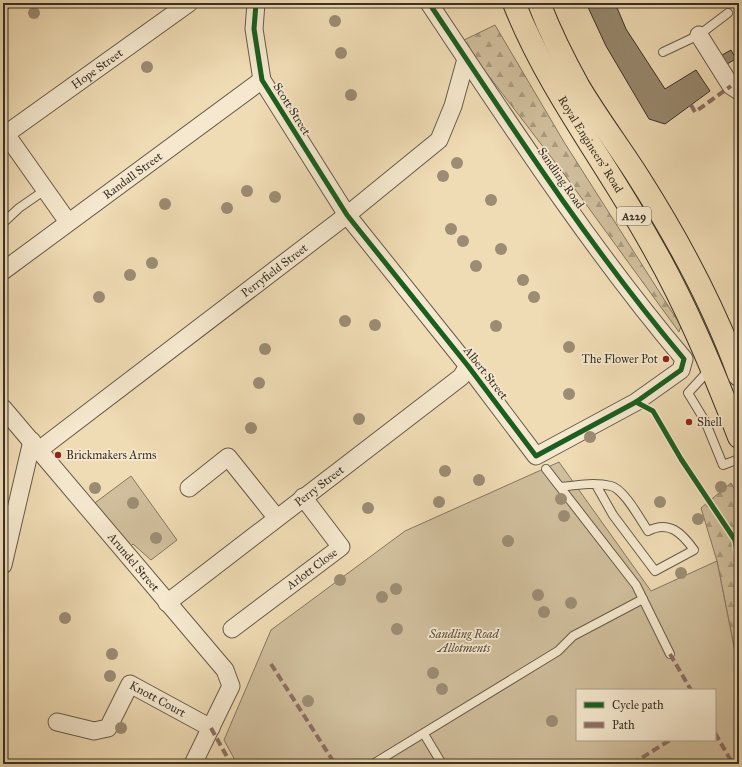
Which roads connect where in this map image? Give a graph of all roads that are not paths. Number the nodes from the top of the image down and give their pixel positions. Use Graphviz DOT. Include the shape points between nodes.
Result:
graph roads {
  1 [pos="8,3"];
  2 [pos="189,3"];
  3 [pos="256,3"];
  4 [pos="429,3"];
  5 [pos="514,3"];
  6 [pos="539,3"];
  7 [pos="3,7"];
  8 [pos="728,13"];
  9 [pos="699,35"];
  10 [pos="663,52"];
  11 [pos="466,60"];
  12 [pos="262,80"];
  13 [pos="739,91"];
  14 [pos="4,132"];
  15 [pos="45,190"];
  16 [pos="347,215"];
  17 [pos="68,222"];
  18 [pos="3,223"];
  19 [pos="3,271"];
  20 [pos="468,366"];
  21 [pos="712,367"];
  22 [pos="739,375"];
  23 [pos="3,408"];
  24 [pos="739,437"];
  25 [pos="35,446"];
  26 [pos="739,459"];
  27 [pos="545,464"];
  28 [pos="596,485"];
  29 [pos="561,487"];
  30 [pos="189,488"];
  31 [pos="303,497"];
  32 [pos="276,517"];
  33 [pos="3,565"];
  34 [pos="643,599"];
  35 [pos="167,603"];
  36 [pos="232,629"];
  37 [pos="670,654"];
  38 [pos="57,722"];
  39 [pos="211,728"];
  40 [pos="424,734"];
  41 [pos="193,764"];
  42 [pos="373,764"];
  43 [pos="442,764"];
  1 -- 7 [label="lane"];
  2 -- 14 [label="street, Hope Street"];
  3 -- 12 [label="street, Scott Street" via="254,28"];
  4 -- 11 [label="street, Sandling Road"];
  5 -- 21 [label="highway, Royal Engineers' Road / A229" via="525,31 562,100 650,241"];
  6 -- 22 [label="highway, Royal Engineers' Road / A229" via="551,34 580,88 680,244"];
  8 -- 9 [label="lane"];
  9 -- 10 [label="lane"];
  9 -- 13 [label="street" via="732,86"];
  11 -- 16 [label="street, Perryfield Street" via="453,106 439,140"];
  11 -- 27 [label="street, Sandling Road" via="606,259 684,360 681,370"];
  12 -- 16 [label="street, Scott Street"];
  12 -- 17 [label="street, Randall Street"];
  14 -- 15 [label="street"];
  15 -- 17 [label="street"];
  15 -- 18 [label="lane"];
  16 -- 20 [label="street, Albert Street"];
  16 -- 25 [label="street, Perryfield Street"];
  17 -- 19 [label="street, Randall Street"];
  20 -- 27 [label="street, Albert Street"];
  20 -- 31 [label="street, Perry Street" via="461,376"];
  21 -- 24 [label="highway, Royal Engineers' Road / A229"];
  21 -- 26 [label="lane" via="688,393 705,421 723,464"];
  23 -- 25 [label="street, Arundel Street"];
  25 -- 33 [label="street"];
  25 -- 35 [label="street, Arundel Street"];
  27 -- 29 [label="lane"];
  28 -- 28 [label="lane" via="612,486 622,493 648,531 656,526 675,530 694,550 655,571 613,515"];
  28 -- 29 [label="lane"];
  29 -- 34 [label="lane" via="636,585"];
  30 -- 32 [label="street" via="228,457"];
  31 -- 32 [label="street, Perry Street"];
  31 -- 36 [label="street, Arlott Close" via="342,547"];
  32 -- 35 [label="street, Perry Street"];
  34 -- 37 [label="lane"];
  34 -- 40 [label="lane" via="573,636 558,651"];
  35 -- 39 [label="street, Arundel Street" via="225,670 231,686"];
  38 -- 39 [label="street, Knott Court" via="94,732 108,728 130,684"];
  39 -- 41 [label="street"];
  40 -- 42 [label="lane"];
  40 -- 43 [label="lane"];
}
